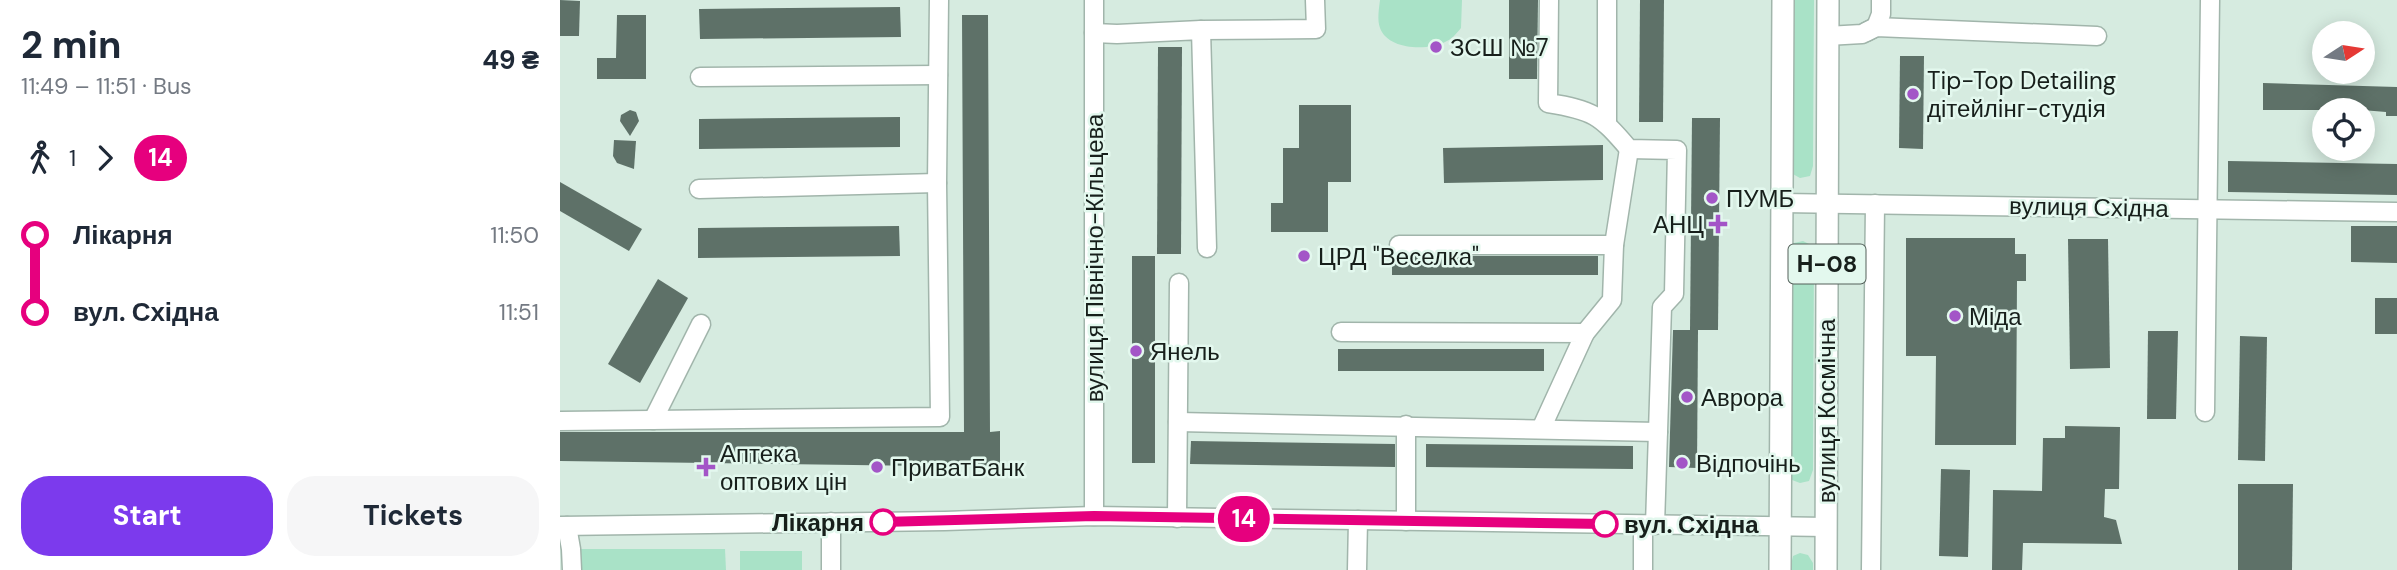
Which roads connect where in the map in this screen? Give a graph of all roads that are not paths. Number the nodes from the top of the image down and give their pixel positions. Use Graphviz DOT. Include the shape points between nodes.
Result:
graph roads {
  1 [pos="939,0"];
  2 [pos="1094,0"];
  3 [pos="1315,0"];
  4 [pos="1549,0"];
  5 [pos="1606,0"];
  6 [pos="1783,0"];
  7 [pos="1828,0"];
  8 [pos="1881,0"];
  9 [pos="2210,0"];
  10 [pos="1201,30"];
  11 [pos="1869,31"];
  12 [pos="1094,33"];
  13 [pos="1828,36"];
  14 [pos="2097,36"];
  15 [pos="938,75"];
  16 [pos="700,77"];
  17 [pos="1607,123"];
  18 [pos="1629,149"];
  19 [pos="937,183"];
  20 [pos="699,189"];
  21 [pos="1782,203"];
  22 [pos="1827,204"];
  23 [pos="1875,204"];
  24 [pos="2207,209"];
  25 [pos="2397,212"];
  26 [pos="1399,245"];
  27 [pos="1614,245"];
  28 [pos="1207,248"];
  29 [pos="1179,283"];
  30 [pos="701,324"];
  31 [pos="1341,332"];
  32 [pos="1586,333"];
  33 [pos="2205,412"];
  34 [pos="653,420"];
  35 [pos="560,421"];
  36 [pos="1178,422"];
  37 [pos="1406,425"];
  38 [pos="1541,429"];
  39 [pos="1658,432"];
  40 [pos="1094,516"];
  41 [pos="1177,518"];
  42 [pos="1357,520"];
  43 [pos="1406,521"];
  44 [pos="831,522"];
  45 [pos="1649,525"];
  46 [pos="564,526"];
  47 [pos="1780,527"];
  48 [pos="1826,527"];
  49 [pos="572,570"];
  50 [pos="831,570"];
  51 [pos="1357,570"];
  52 [pos="1643,570"];
  53 [pos="1780,570"];
  54 [pos="1826,570"];
  55 [pos="1871,570"];
  1 -- 15 [label="street"];
  2 -- 12 [label="street, вулиця Північно-Кільцева"];
  3 -- 10 [label="street" via="1316,29"];
  4 -- 17 [label="street" via="1548,103 1577,108"];
  5 -- 17 [label="street"];
  6 -- 21 [label="main road, вулиця Космічна / Н-08"];
  7 -- 13 [label="main road, вулиця Космічна / Н-08"];
  8 -- 11 [label="street" via="1881,14"];
  9 -- 24 [label="street"];
  10 -- 12 [label="street"];
  10 -- 28 [label="street"];
  11 -- 13 [label="street"];
  11 -- 14 [label="street"];
  12 -- 40 [label="street, вулиця Північно-Кільцева"];
  13 -- 22 [label="main road, вулиця Космічна / Н-08"];
  15 -- 16 [label="street"];
  15 -- 19 [label="street"];
  17 -- 18 [label="street"];
  18 -- 27 [label="street"];
  18 -- 39 [label="street" via="1677,150 1674,294 1662,307"];
  19 -- 20 [label="street"];
  19 -- 34 [label="street" via="940,417"];
  21 -- 22 [label="street, вулиця Східна"];
  21 -- 47 [label="main road, вулиця Космічна / Н-08"];
  22 -- 23 [label="street, вулиця Східна"];
  22 -- 48 [label="main road, вулиця Космічна / Н-08"];
  23 -- 24 [label="street, вулиця Східна"];
  23 -- 55 [label="street"];
  24 -- 25 [label="street, вулиця Східна"];
  24 -- 33 [label="street"];
  26 -- 27 [label="street"];
  27 -- 32 [label="street" via="1612,300"];
  29 -- 36 [label="street"];
  30 -- 34 [label="street"];
  31 -- 32 [label="street"];
  32 -- 38 [label="street"];
  34 -- 35 [label="street"];
  36 -- 37 [label="street"];
  36 -- 41 [label="street"];
  37 -- 38 [label="street"];
  37 -- 43 [label="street"];
  38 -- 39 [label="street"];
  39 -- 45 [label="street"];
  40 -- 41 [label="street"];
  40 -- 44 [label="street"];
  41 -- 42 [label="street"];
  42 -- 43 [label="street"];
  42 -- 51 [label="street"];
  43 -- 45 [label="street"];
  44 -- 46 [label="street"];
  44 -- 50 [label="street"];
  45 -- 47 [label="street"];
  45 -- 52 [label="street"];
  46 -- 49 [label="street" via="572,549"];
  47 -- 48 [label="street"];
  47 -- 53 [label="main road, вулиця Космічна / Н-08"];
  48 -- 54 [label="main road, вулиця Космічна / Н-08"];
}
